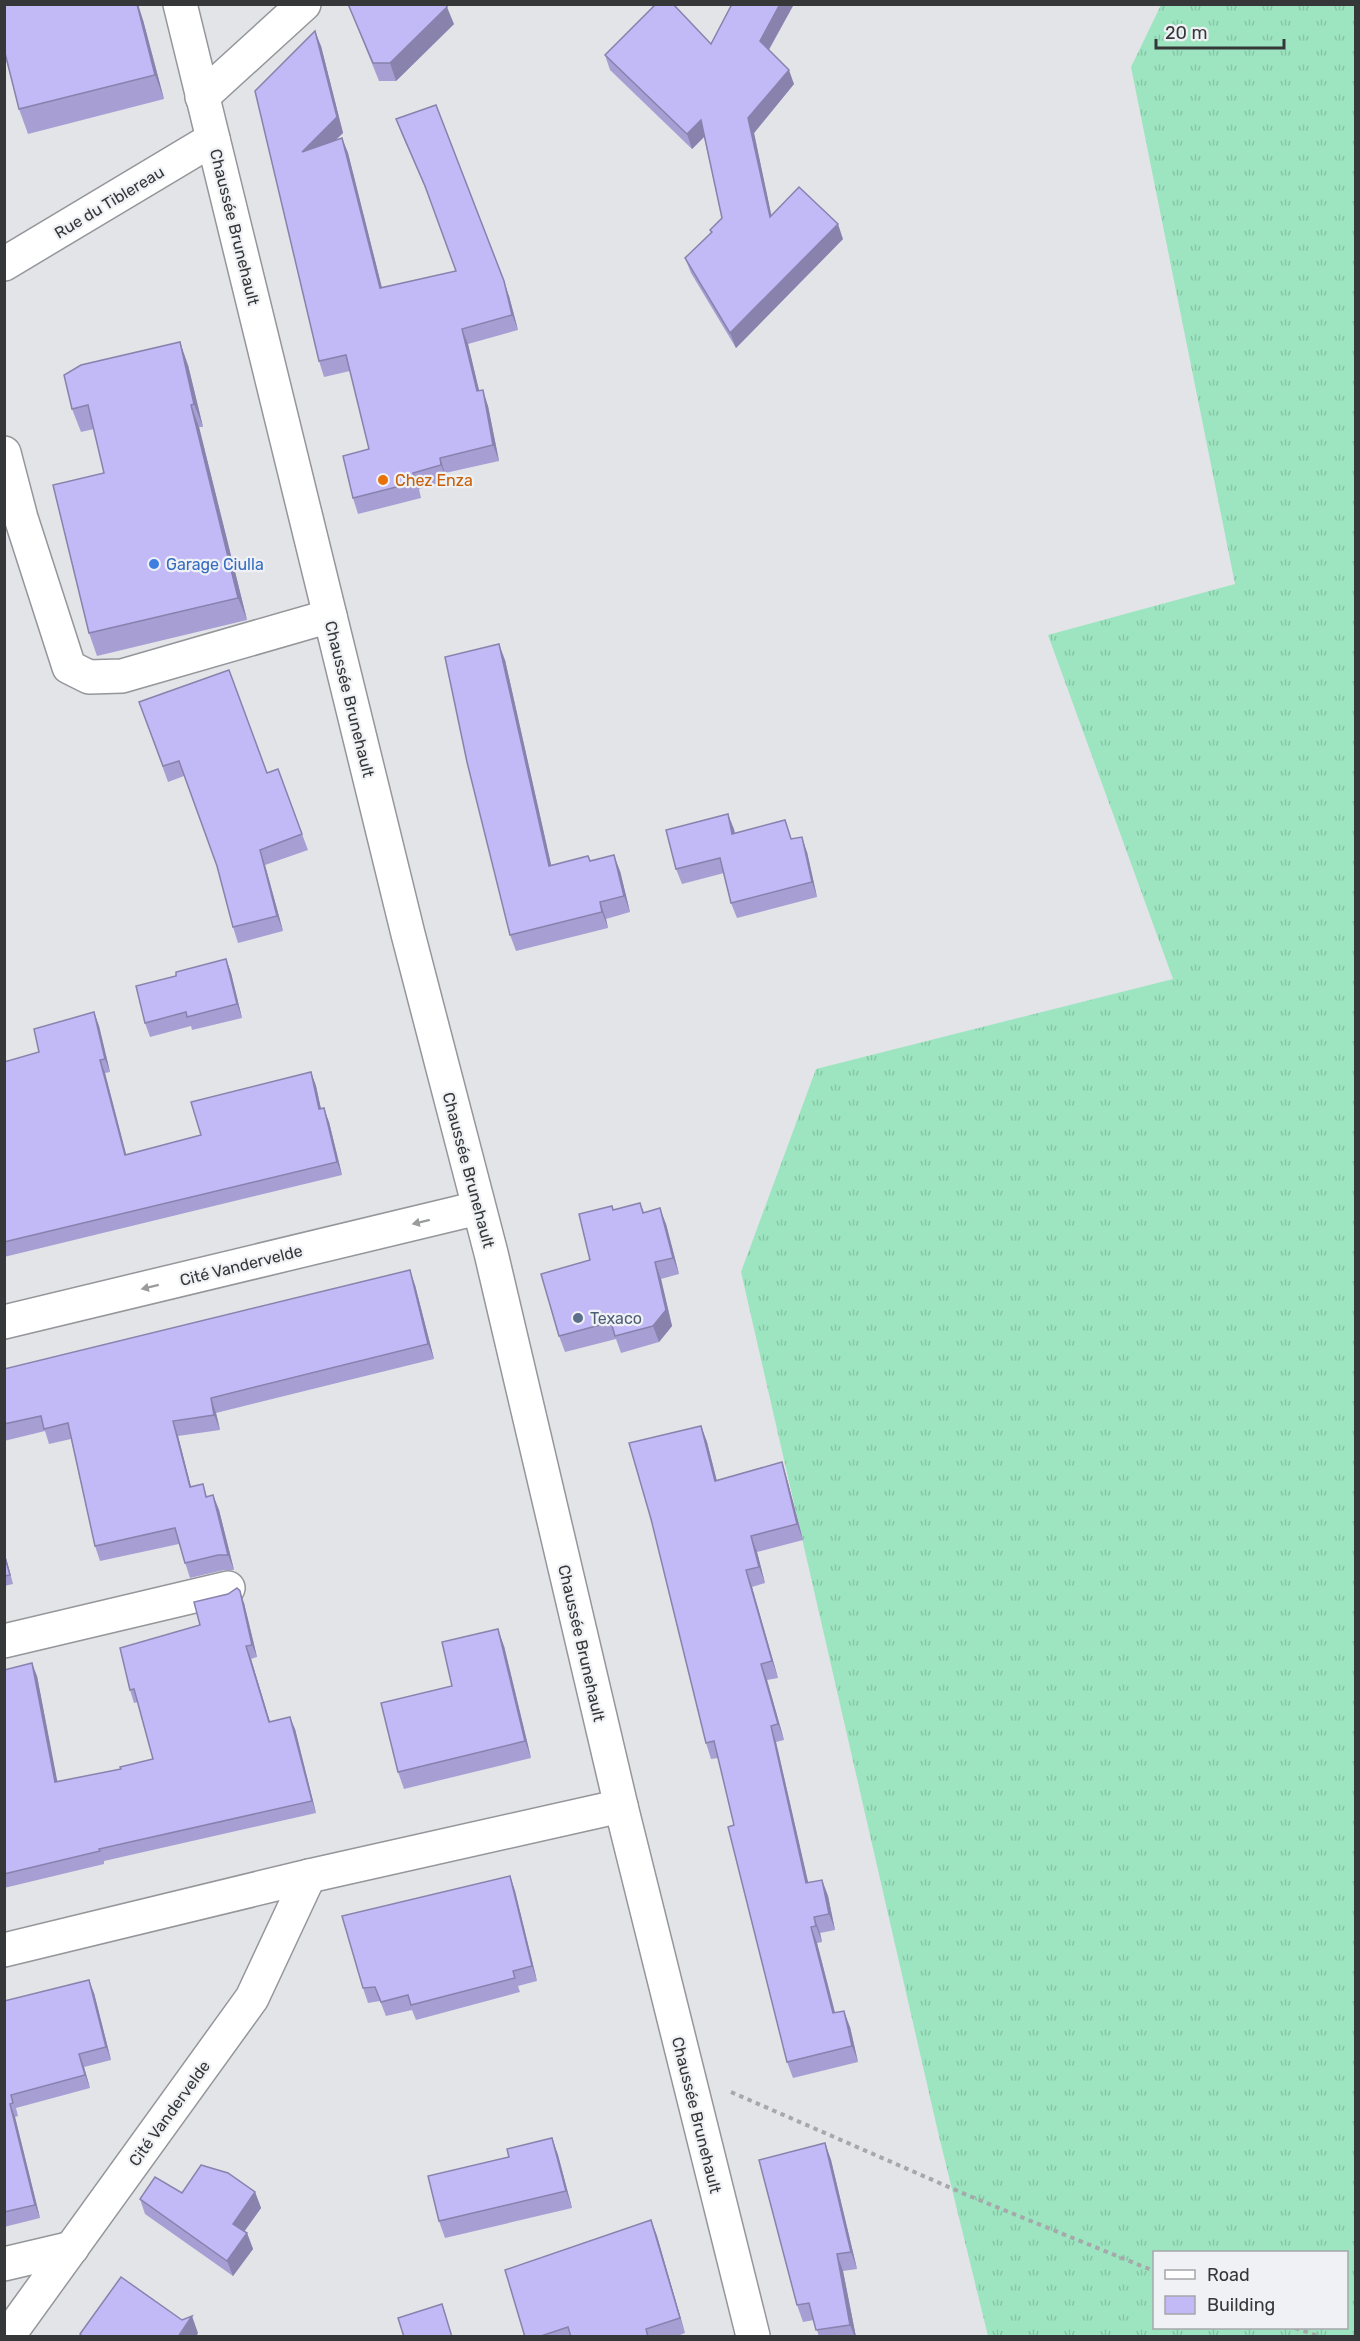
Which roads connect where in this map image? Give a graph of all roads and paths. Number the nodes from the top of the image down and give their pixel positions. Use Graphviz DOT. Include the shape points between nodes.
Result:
graph roads {
  1 [pos="180,4"];
  2 [pos="304,4"];
  3 [pos="202,97"];
  4 [pos="213,139"];
  5 [pos="4,264"];
  6 [pos="4,453"];
  7 [pos="330,616"];
  8 [pos="478,1208"];
  9 [pos="4,1322"];
  10 [pos="228,1588"];
  11 [pos="4,1641"];
  12 [pos="621,1806"];
  13 [pos="309,1876"];
  14 [pos="4,1950"];
  15 [pos="687,2073"];
  16 [pos="72,2248"];
  17 [pos="4,2264"];
  18 [pos="1153,2270"];
  19 [pos="1298,2329"];
  20 [pos="8,2337"];
  21 [pos="753,2337"];
  22 [pos="1318,2337"];
  1 -- 3 [label="main road, Chaussée Brunehault"];
  2 -- 3 [label="main road"];
  3 -- 4 [label="main road, Chaussée Brunehault"];
  4 -- 5 [label="main road, Rue du Tiblereau"];
  4 -- 7 [label="main road, Chaussée Brunehault"];
  6 -- 7 [label="main road" via="69,667 89,677 122,676"];
  7 -- 8 [label="main road, Chaussée Brunehault"];
  8 -- 9 [label="main road, Cité Vandervelde, one-way"];
  8 -- 12 [label="main road, Chaussée Brunehault"];
  10 -- 11 [label="main road"];
  12 -- 13 [label="main road"];
  12 -- 15 [label="main road, Chaussée Brunehault"];
  13 -- 14 [label="main road"];
  13 -- 16 [label="main road, Cité Vandervelde" via="252,1998"];
  15 -- 18 [label="path" via="967,2195"];
  15 -- 21 [label="main road, Chaussée Brunehault"];
  16 -- 17 [label="main road"];
  16 -- 20 [label="main road, Cité Vandervelde"];
  19 -- 22 [label="path"];
}
